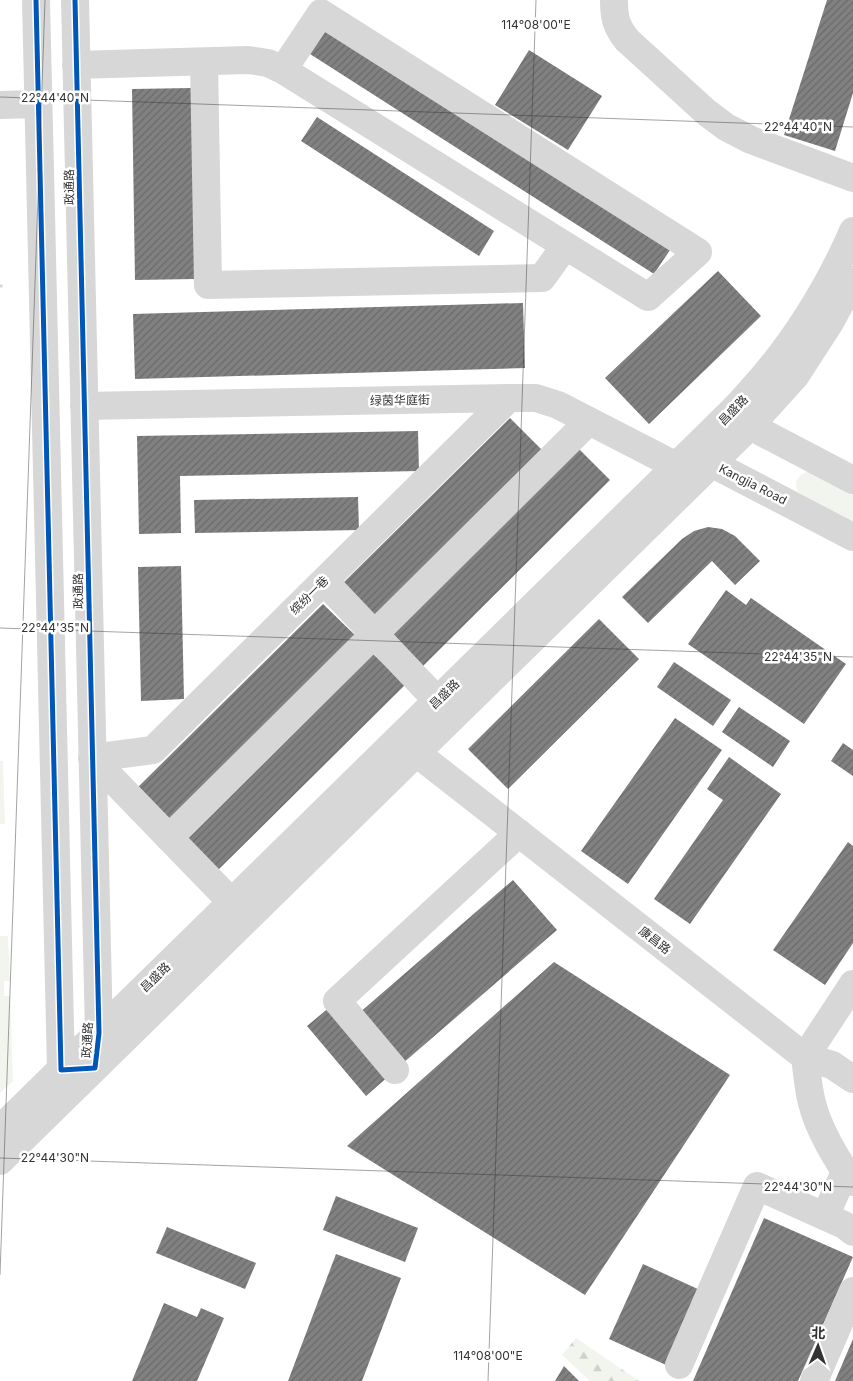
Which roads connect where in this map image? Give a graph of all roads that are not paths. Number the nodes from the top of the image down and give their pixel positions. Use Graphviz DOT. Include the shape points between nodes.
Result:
graph roads {
  1 [pos="36,0"];
  2 [pos="75,0"];
  3 [pos="614,0"];
  4 [pos="204,62"];
  5 [pos="76,65"];
  6 [pos="283,70"];
  7 [pos="38,104"];
  8 [pos="0,105"];
  9 [pos="853,178"];
  10 [pos="853,231"];
  11 [pos="565,246"];
  12 [pos="853,280"];
  13 [pos="509,398"];
  14 [pos="84,406"];
  15 [pos="589,421"];
  16 [pos="750,426"];
  17 [pos="713,430"];
  18 [pos="695,469"];
  19 [pos="853,480"];
  20 [pos="853,536"];
  21 [pos="324,581"];
  22 [pos="374,634"];
  23 [pos="445,709"];
  24 [pos="407,746"];
  25 [pos="92,758"];
  26 [pos="519,833"];
  27 [pos="170,838"];
  28 [pos="239,911"];
  29 [pos="853,984"];
  30 [pos="99,1033"];
  31 [pos="805,1057"];
  32 [pos="95,1068"];
  33 [pos="61,1070"];
  34 [pos="395,1070"];
  35 [pos="853,1079"];
  36 [pos="0,1129"];
  37 [pos="0,1161"];
  38 [pos="849,1177"];
  39 [pos="825,1216"];
  40 [pos="853,1232"];
  41 [pos="853,1291"];
  42 [pos="679,1366"];
  43 [pos="814,1381"];
  1 -- 7 [label="street, 政通路"];
  2 -- 5 [label="street, 政通路"];
  3 -- 9 [label="street" via="614,16 627,40 726,127 751,140"];
  4 -- 5 [label="street"];
  4 -- 6 [label="street" via="248,60 268,63"];
  4 -- 11 [label="street" via="208,285 542,278"];
  5 -- 14 [label="street, 政通路"];
  6 -- 11 [label="street"];
  6 -- 11 [label="street" via="321,13 698,252 648,297"];
  7 -- 8 [label="street"];
  7 -- 33 [label="street, 政通路"];
  10 -- 17 [label="street, 昌盛路" via="805,320 749,394"];
  12 -- 16 [label="street, 昌盛路" via="796,375"];
  13 -- 14 [label="street, 绿茵华庭街"];
  13 -- 15 [label="street, 绿茵华庭街" via="536,398"];
  13 -- 21 [label="street, 缤纷一巷"];
  14 -- 25 [label="street, 政通路"];
  15 -- 18 [label="street, 绿茵华庭街"];
  15 -- 22 [label="street"];
  16 -- 17 [label="street"];
  16 -- 18 [label="street, 昌盛路"];
  16 -- 19 [label="street"];
  17 -- 18 [label="street, Kangjia Road"];
  18 -- 20 [label="street, Kangjia Road"];
  18 -- 23 [label="street, 昌盛路"];
  21 -- 22 [label="street"];
  21 -- 25 [label="street, 缤纷一巷" via="153,750"];
  22 -- 23 [label="street"];
  22 -- 27 [label="street"];
  23 -- 24 [label="street, 昌盛路"];
  24 -- 26 [label="street, 康昌路"];
  24 -- 28 [label="street, 昌盛路"];
  25 -- 27 [label="street"];
  25 -- 30 [label="street, 政通路"];
  26 -- 31 [label="street, 康昌路"];
  26 -- 34 [label="street" via="336,1000"];
  27 -- 28 [label="street"];
  28 -- 30 [label="street, 昌盛路"];
  28 -- 32 [label="street, 昌盛路"];
  29 -- 31 [label="street"];
  30 -- 32 [label="street, 政通路"];
  30 -- 33 [label="street, 昌盛路"];
  31 -- 35 [label="street" via="832,1065"];
  31 -- 38 [label="street" via="812,1105 833,1152"];
  32 -- 33 [label="street, 政通路"];
  32 -- 37 [label="street, 昌盛路"];
  33 -- 36 [label="street, 昌盛路"];
  38 -- 39 [label="street"];
  39 -- 40 [label="street"];
  39 -- 42 [label="street" via="757,1186"];
  41 -- 43 [label="street"];
}
